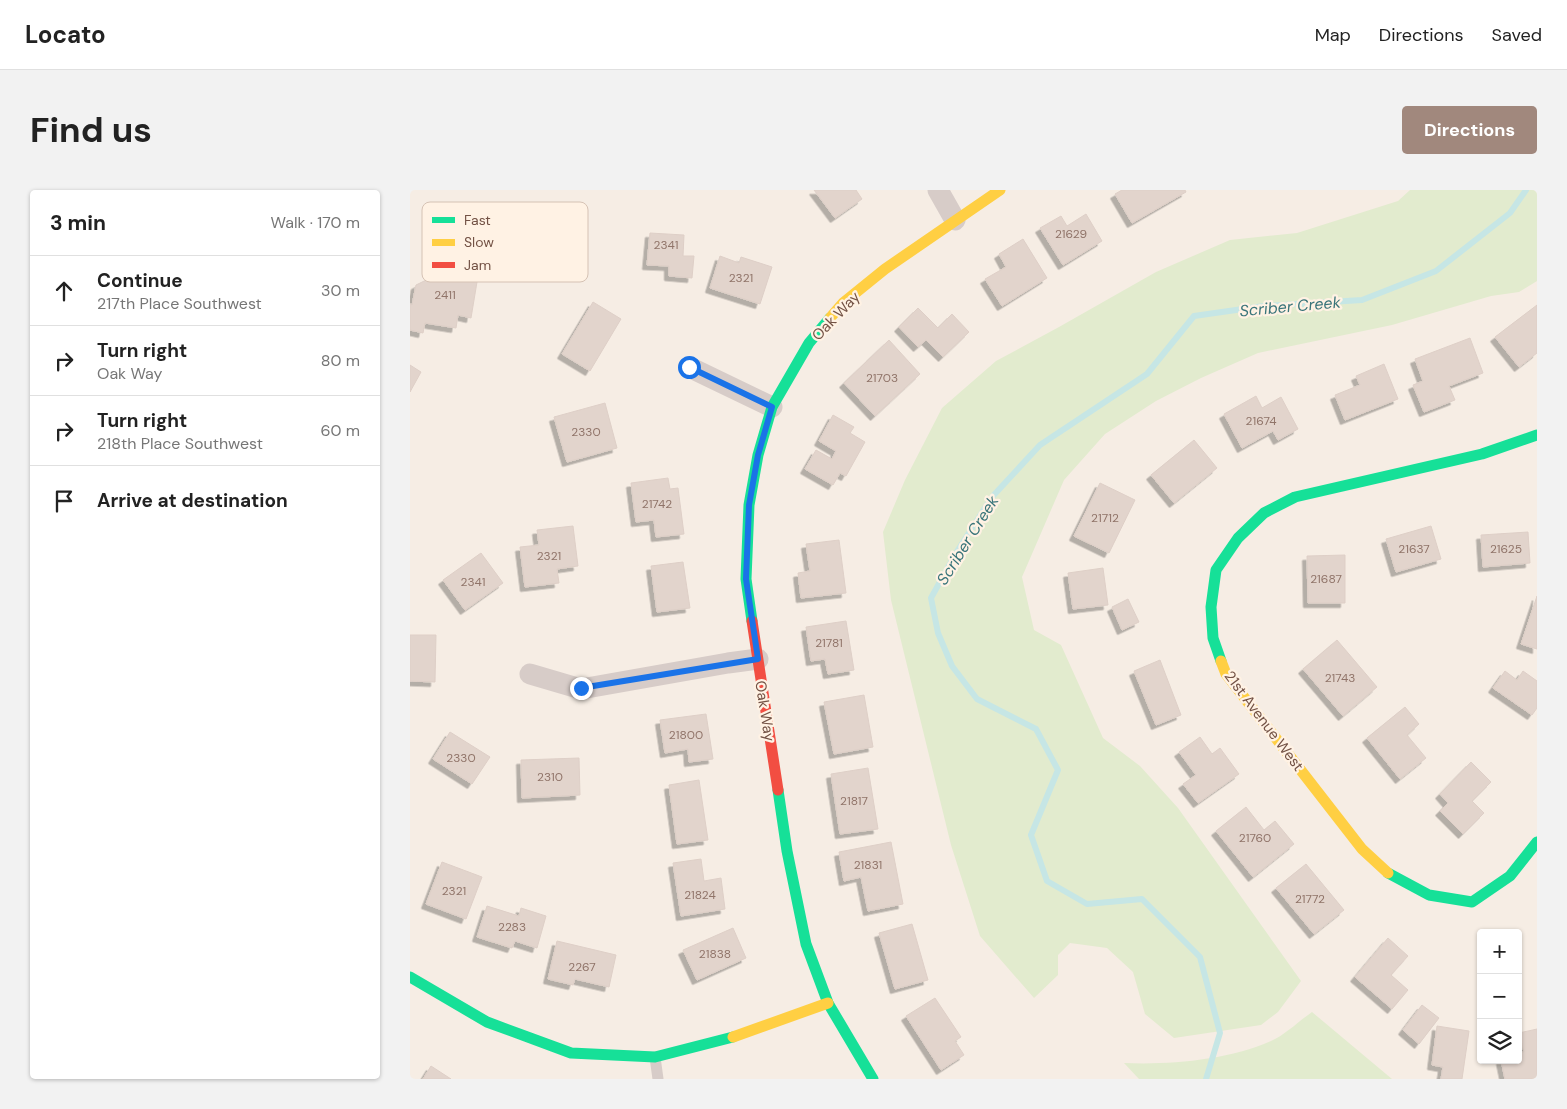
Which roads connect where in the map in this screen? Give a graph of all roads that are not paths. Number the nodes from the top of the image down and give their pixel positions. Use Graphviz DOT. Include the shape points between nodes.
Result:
graph roads {
  1 [pos="938,190"];
  2 [pos="1000,190"];
  3 [pos="956,220"];
  4 [pos="689,367"];
  5 [pos="772,407"];
  6 [pos="1537,435"];
  7 [pos="758,659"];
  8 [pos="530,674"];
  9 [pos="1537,842"];
  10 [pos="410,977"];
  11 [pos="828,1003"];
  12 [pos="655,1057"];
  13 [pos="658,1079"];
  14 [pos="873,1079"];
  1 -- 3 [label="street"];
  2 -- 3 [label="street, Oak Way"];
  3 -- 5 [label="street, Oak Way" via="844,303 809,343"];
  4 -- 5 [label="street"];
  5 -- 7 [label="street, Oak Way" via="758,455 749,505 746,579"];
  6 -- 9 [label="street, 21st Avenue West" via="1482,454 1295,497 1279,505 1264,513 1238,538 1216,570 1211,607 1213,638 1226,674 1362,850 1391,876 1429,895 1472,902 1510,876"];
  7 -- 8 [label="street" via="581,688"];
  7 -- 11 [label="street, Oak Way" via="787,851 806,944"];
  10 -- 12 [label="street" via="487,1022 571,1052"];
  11 -- 12 [label="street" via="733,1037"];
  11 -- 14 [label="street, Oak Way"];
  12 -- 13 [label="lane"];
}
